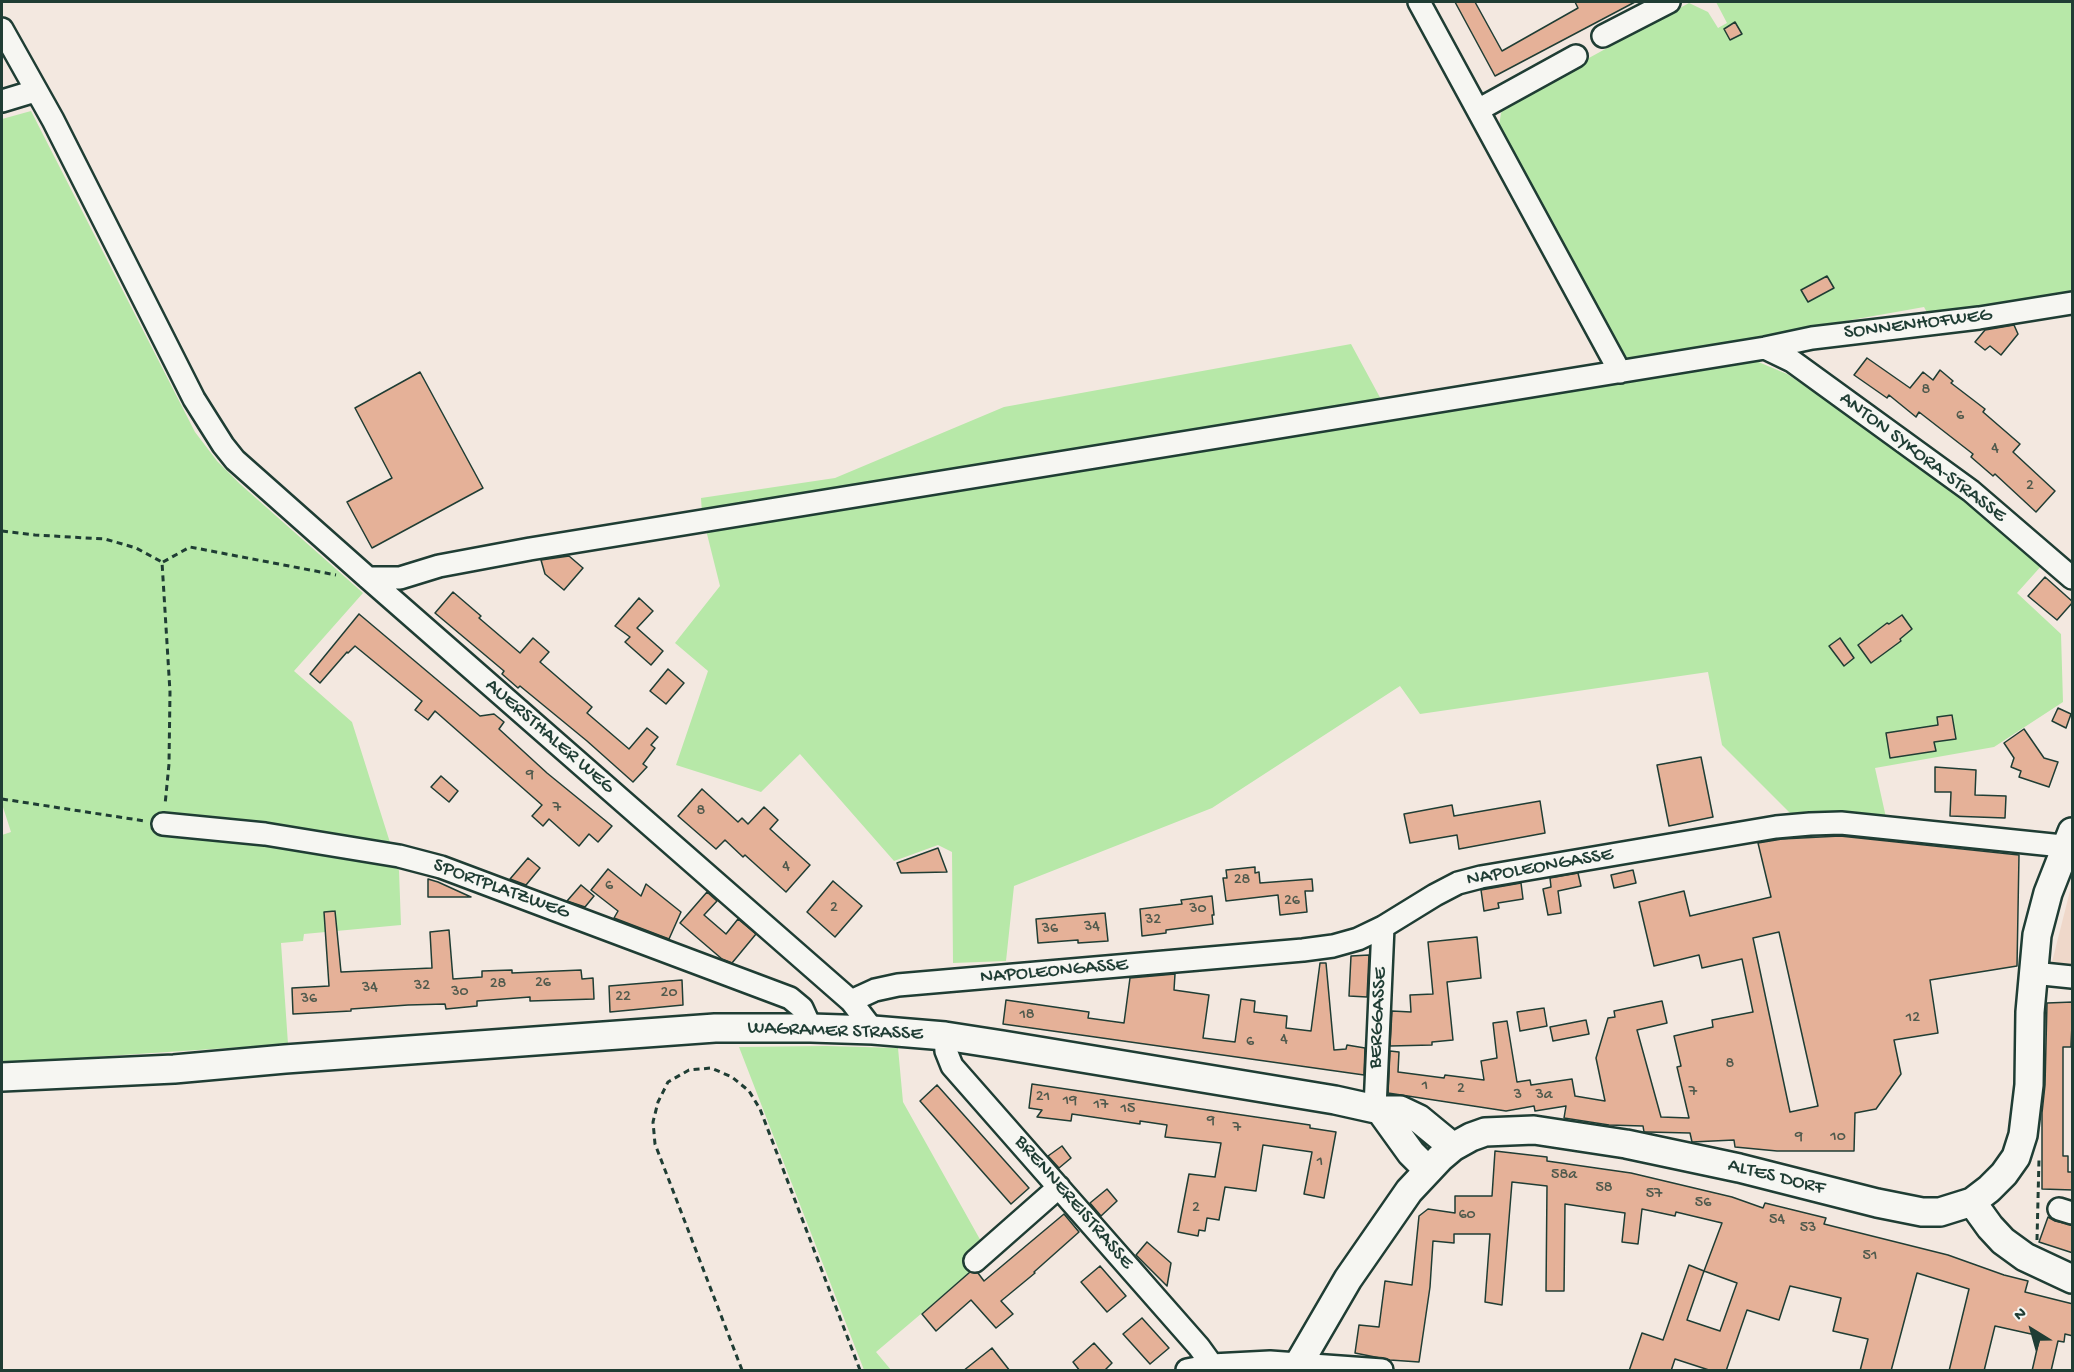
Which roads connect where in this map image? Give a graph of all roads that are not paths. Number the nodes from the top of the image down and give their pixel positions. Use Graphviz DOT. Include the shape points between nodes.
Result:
graph roads {
  1 [pos="1419,2"];
  2 [pos="1669,2"];
  3 [pos="2,29"];
  4 [pos="1603,36"];
  5 [pos="1576,56"];
  6 [pos="35,91"];
  7 [pos="2,101"];
  8 [pos="1478,110"];
  9 [pos="2073,303"];
  10 [pos="1765,348"];
  11 [pos="1620,372"];
  12 [pos="2073,578"];
  13 [pos="368,579"];
  14 [pos="163,824"];
  15 [pos="2070,842"];
  16 [pos="1383,927"];
  17 [pos="2033,973"];
  18 [pos="2073,977"];
  19 [pos="851,1001"];
  20 [pos="811,1028"];
  21 [pos="873,1030"];
  22 [pos="945,1036"];
  23 [pos="2,1077"];
  24 [pos="1377,1109"];
  25 [pos="1453,1147"];
  26 [pos="1428,1170"];
  27 [pos="1059,1187"];
  28 [pos="1972,1202"];
  29 [pos="975,1261"];
  30 [pos="2073,1279"];
  31 [pos="1212,1365"];
  32 [pos="1298,1367"];
  33 [pos="1187,1371"];
  34 [pos="1382,1371"];
  1 -- 8 [label="street"];
  2 -- 4 [label="street"];
  3 -- 6 [label="street, AUERSTHALER WEG"];
  5 -- 8 [label="street"];
  6 -- 7 [label="street"];
  6 -- 13 [label="street, AUERSTHALER WEG" via="194,399 222,445 248,473"];
  8 -- 11 [label="street"];
  9 -- 10 [label="street, SONNENHOFWEG" via="1812,338"];
  10 -- 11 [label="street, SONNENHOFWEG"];
  10 -- 12 [label="street, ANTON SYKORA-STRASSE" via="1792,361 1971,491"];
  11 -- 13 [label="street, SONNENHOFWEG" via="530,549 439,566 400,578"];
  13 -- 19 [label="street, AUERSTHALER WEG"];
  14 -- 20 [label="street, SPORTPLATZWEG" via="265,834 399,856 441,867 790,998 802,1008"];
  15 -- 16 [label="street, NAPOLEONGASSE" via="1841,824 1776,827 1481,877 1458,883"];
  15 -- 17 [label="main road" via="2042,915"];
  16 -- 19 [label="street, NAPOLEONGASSE" via="1333,946 898,985"];
  16 -- 24 [label="street, BERGGASSE"];
  17 -- 18 [label="street"];
  17 -- 28 [label="main road" via="2023,1135 2004,1174"];
  19 -- 21 [label="street, AUERSTHALER WEG"];
  20 -- 21 [label="main road, WAGRAMER STRASSE"];
  20 -- 23 [label="main road, WAGRAMER STRASSE" via="629,1033 174,1069"];
  21 -- 22 [label="main road, WAGRAMER STRASSE"];
  22 -- 24 [label="main road, WAGRAMER STRASSE"];
  22 -- 27 [label="street, BRENNEREISTRASSE" via="952,1066"];
  24 -- 25 [label="main road, WAGRAMER STRASSE" via="1409,1114"];
  24 -- 26 [label="main road"];
  25 -- 26 [label="main road, ALTES DORF"];
  25 -- 28 [label="main road, ALTES DORF" via="1485,1132 1534,1130 1626,1144 1739,1168 1901,1209 1940,1212"];
  26 -- 32 [label="main road, ALTES DORF" via="1348,1279"];
  27 -- 29 [label="street"];
  27 -- 31 [label="street, BRENNEREISTRASSE"];
  28 -- 30 [label="main road" via="2003,1241 2025,1257"];
  31 -- 32 [label="street" via="1270,1362"];
  31 -- 33 [label="street"];
  32 -- 34 [label="street"];
}
